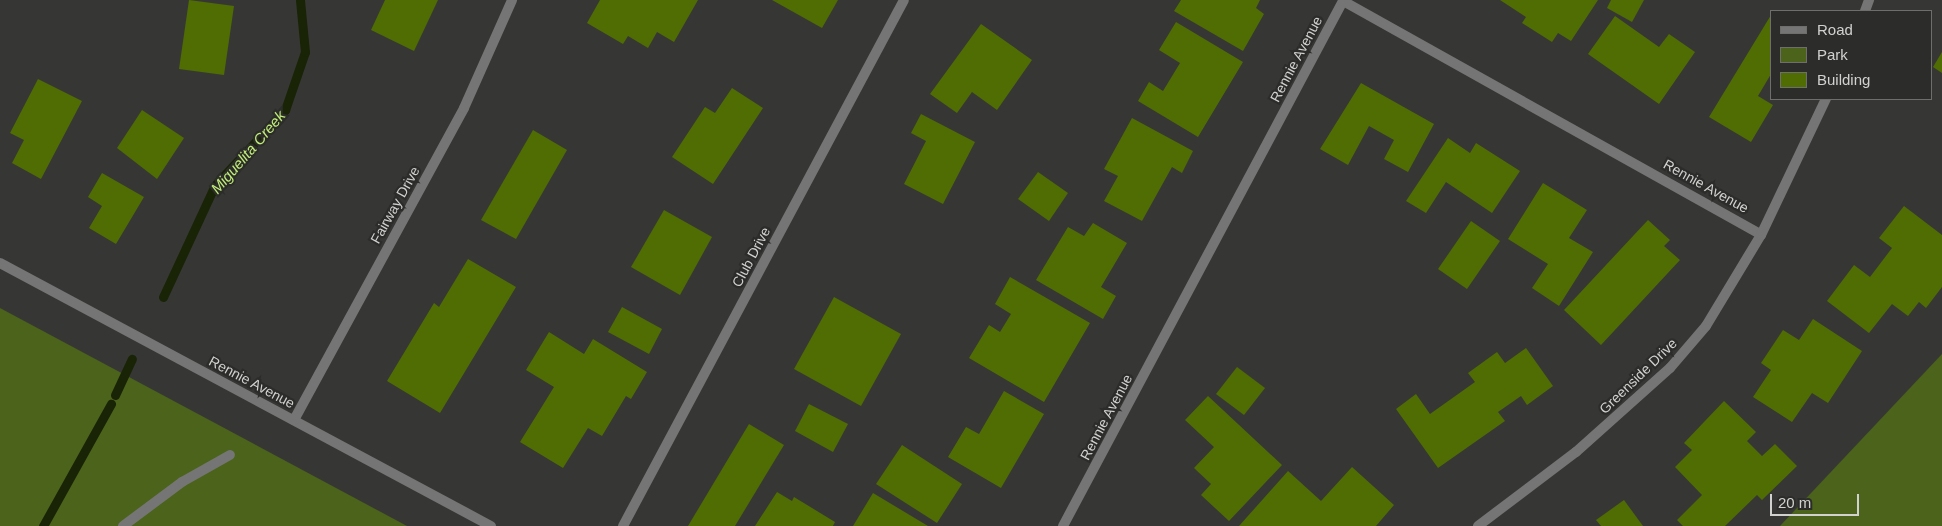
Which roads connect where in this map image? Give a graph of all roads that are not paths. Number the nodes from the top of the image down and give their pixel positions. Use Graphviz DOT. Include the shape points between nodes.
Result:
graph roads {
  1 [pos="512,0"];
  2 [pos="904,0"];
  3 [pos="1826,100"];
  4 [pos="1761,234"];
  5 [pos="0,263"];
  6 [pos="294,420"];
  7 [pos="230,455"];
  8 [pos="1064,523"];
  9 [pos="123,526"];
  10 [pos="491,526"];
  11 [pos="624,526"];
  12 [pos="1076,526"];
  13 [pos="1478,526"];
  1 -- 6 [label="street, Fairway Drive" via="464,108"];
  2 -- 11 [label="street, Club Drive"];
  3 -- 4 [label="street, Greenside Drive"];
  4 -- 8 [label="street, Rennie Avenue" via="1343,1"];
  4 -- 13 [label="street, Greenside Drive" via="1706,326 1670,368 1576,452"];
  5 -- 6 [label="street, Rennie Avenue"];
  6 -- 10 [label="street, Rennie Avenue"];
  7 -- 9 [label="street" via="182,482"];
  8 -- 12 [label="street"];
}
